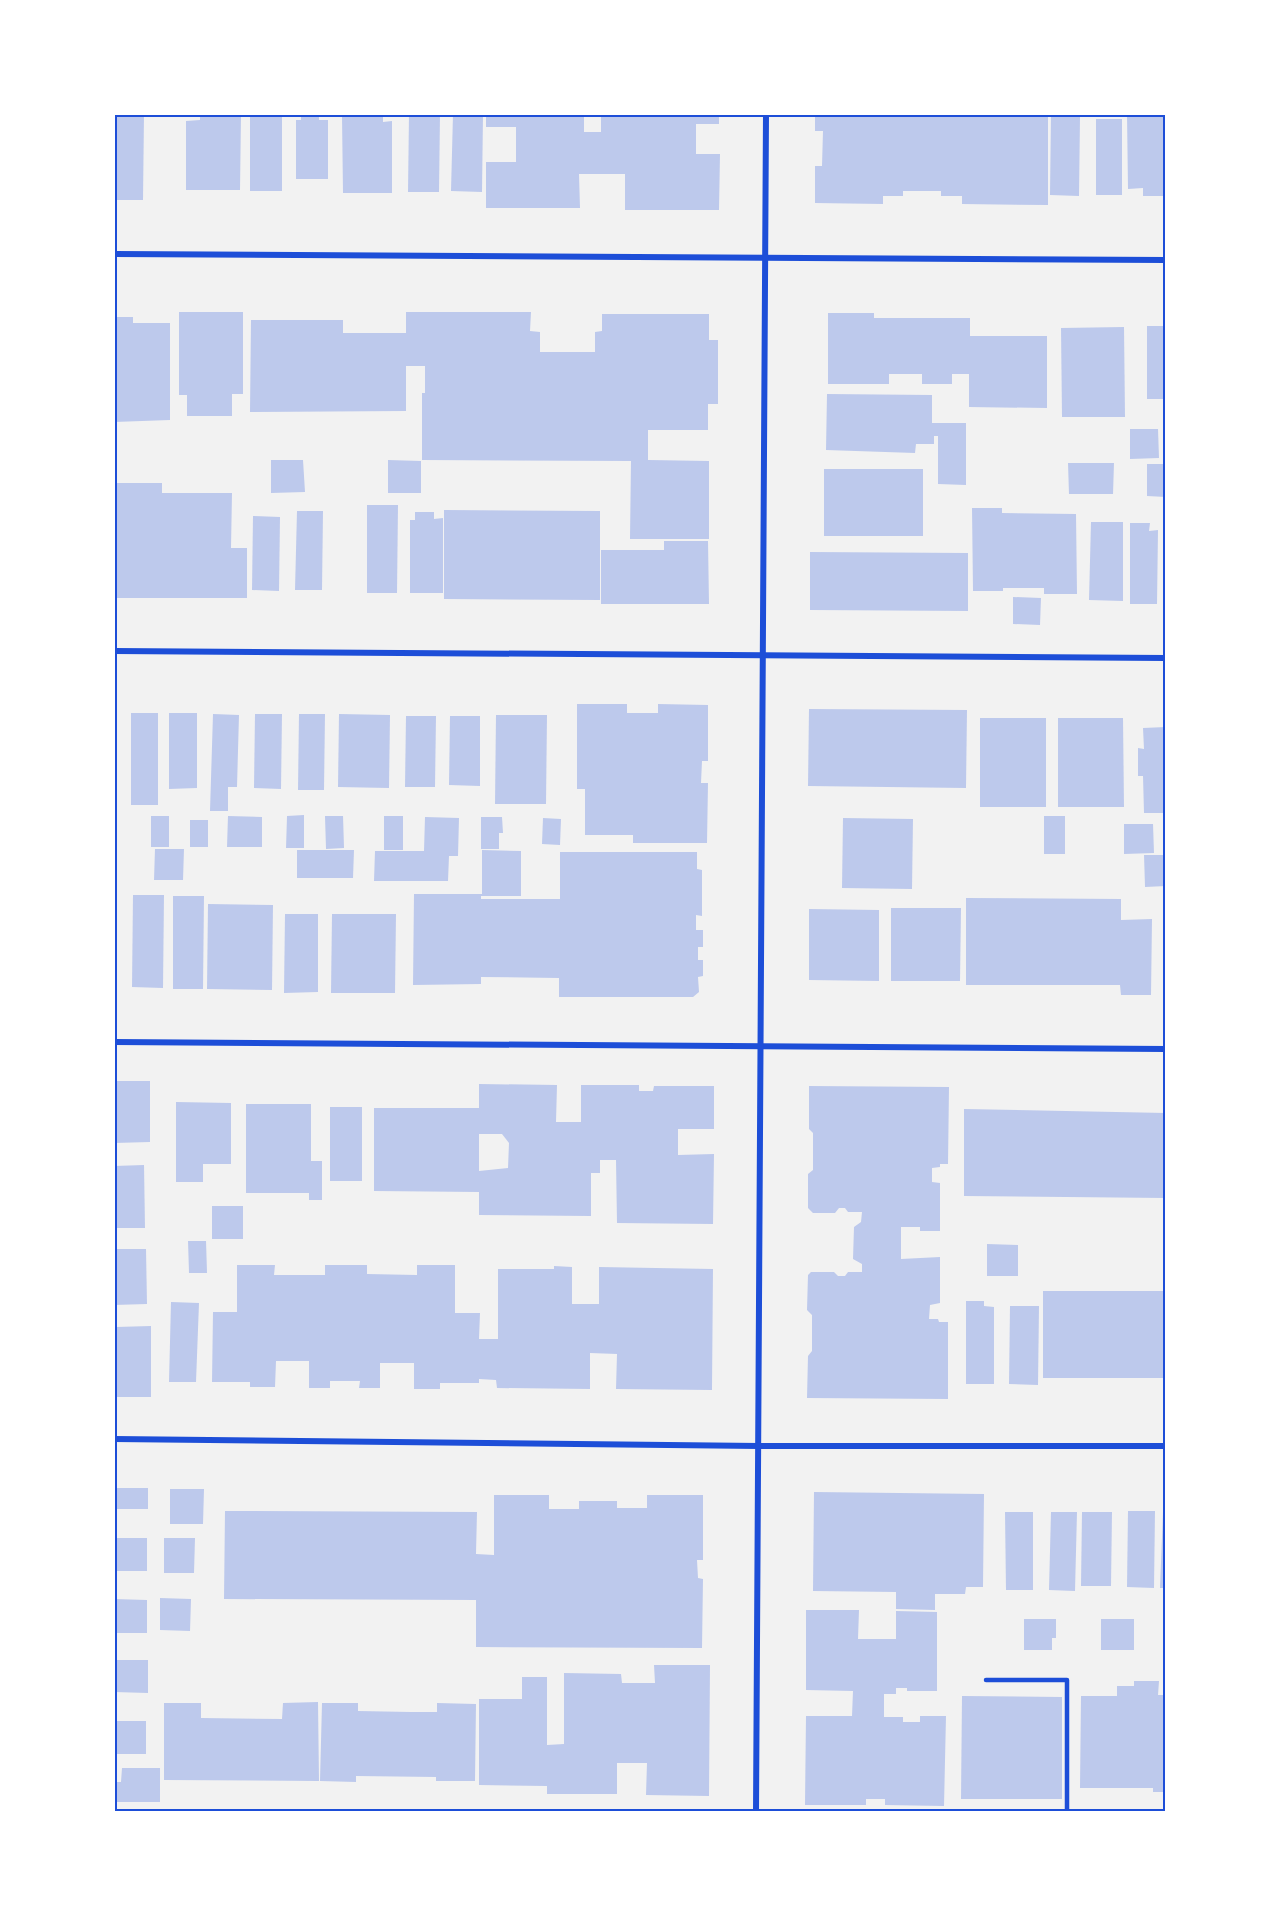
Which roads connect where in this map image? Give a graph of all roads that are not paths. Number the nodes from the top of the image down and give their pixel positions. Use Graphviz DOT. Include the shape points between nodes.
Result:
graph roads {
  1 [pos="766,114"];
  2 [pos="114,254"];
  3 [pos="765,257"];
  4 [pos="1166,260"];
  5 [pos="114,651"];
  6 [pos="763,657"];
  7 [pos="1166,658"];
  8 [pos="114,1042"];
  9 [pos="761,1047"];
  10 [pos="1166,1049"];
  11 [pos="114,1439"];
  12 [pos="759,1446"];
  13 [pos="1166,1446"];
  14 [pos="986,1680"];
  15 [pos="756,1812"];
  16 [pos="1067,1812"];
  1 -- 3 [label="street"];
  2 -- 3 [label="street"];
  3 -- 4 [label="street"];
  3 -- 6 [label="street"];
  5 -- 6 [label="street"];
  6 -- 7 [label="street"];
  6 -- 9 [label="street"];
  8 -- 9 [label="street"];
  9 -- 10 [label="street"];
  9 -- 12 [label="street"];
  11 -- 12 [label="street"];
  12 -- 13 [label="street"];
  12 -- 15 [label="street"];
  14 -- 16 [label="lane" via="1067,1680"];
}
